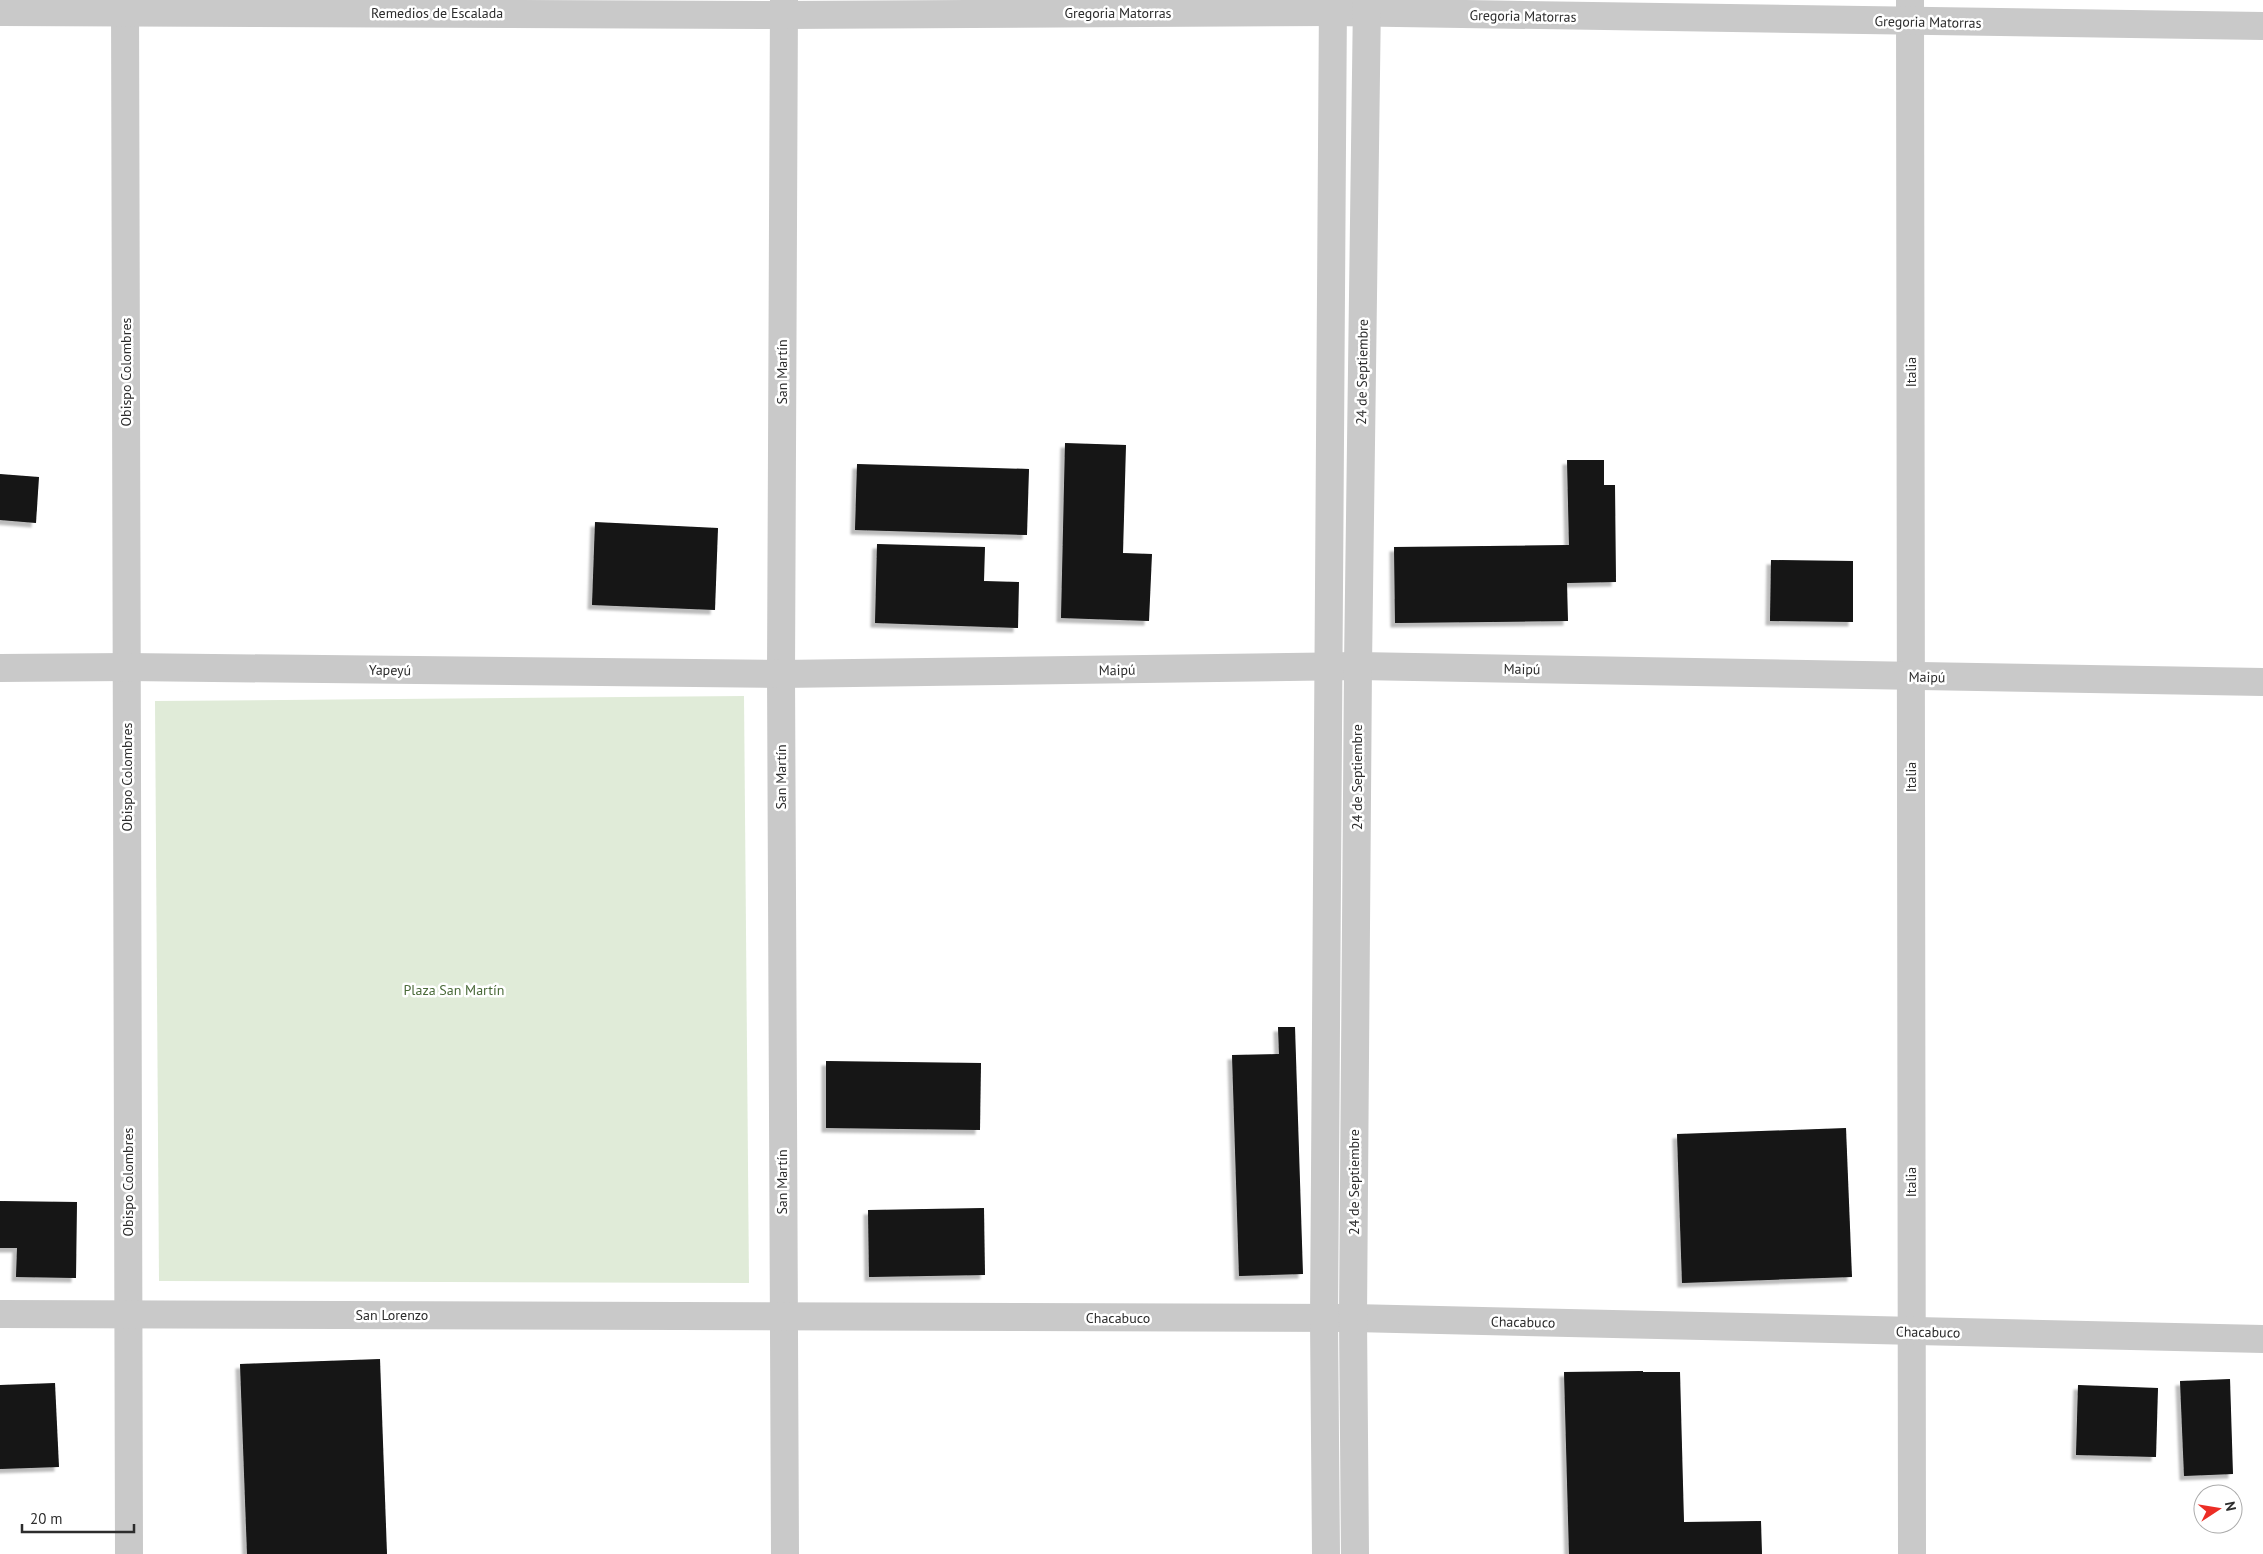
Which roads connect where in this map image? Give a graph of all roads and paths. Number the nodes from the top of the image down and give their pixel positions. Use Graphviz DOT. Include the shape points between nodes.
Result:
graph roads {
  1 [pos="125,6"];
  2 [pos="1333,6"];
  3 [pos="1367,6"];
  4 [pos="784,7"];
  5 [pos="1910,11"];
  6 [pos="0,12"];
  7 [pos="2263,26"];
  8 [pos="1327,666"];
  9 [pos="1358,666"];
  10 [pos="127,667"];
  11 [pos="0,668"];
  12 [pos="780,674"];
  13 [pos="1911,677"];
  14 [pos="2263,682"];
  15 [pos="0,1314"];
  16 [pos="128,1314"];
  17 [pos="783,1316"];
  18 [pos="1353,1318"];
  19 [pos="1324,1320"];
  20 [pos="1912,1331"];
  21 [pos="2263,1338"];
  22 [pos="129,1554"];
  23 [pos="785,1554"];
  24 [pos="1326,1554"];
  25 [pos="1355,1554"];
  26 [pos="1912,1554"];
  1 -- 4 [label="street, Remedios de Escalada"];
  1 -- 6 [label="street, Remedios de Escalada"];
  1 -- 10 [label="street, Obispo Colombres"];
  2 -- 3 [label="street, Gregoria Matorras"];
  2 -- 4 [label="street, Gregoria Matorras"];
  2 -- 8 [label="street"];
  3 -- 5 [label="street, Gregoria Matorras"];
  3 -- 9 [label="street, 24 de Septiembre"];
  4 -- 12 [label="street, San Martín"];
  5 -- 7 [label="street, Gregoria Matorras"];
  5 -- 13 [label="street, Italia"];
  8 -- 9 [label="street, Maipú"];
  8 -- 12 [label="street, Maipú"];
  8 -- 19 [label="street"];
  9 -- 13 [label="street, Maipú"];
  9 -- 18 [label="street, 24 de Septiembre"];
  10 -- 11 [label="street, Yapeyú"];
  10 -- 12 [label="street, Yapeyú"];
  10 -- 16 [label="street, Obispo Colombres"];
  12 -- 17 [label="street, San Martín"];
  13 -- 14 [label="street, Maipú"];
  13 -- 20 [label="street, Italia"];
  15 -- 16 [label="street, San Lorenzo"];
  16 -- 17 [label="street, San Lorenzo"];
  16 -- 22 [label="street, Obispo Colombres"];
  17 -- 19 [label="street, Chacabuco"];
  17 -- 23 [label="street, San Martín"];
  18 -- 19 [label="street, Chacabuco"];
  18 -- 20 [label="street, Chacabuco"];
  18 -- 25 [label="street, 24 de Septiembre"];
  19 -- 24 [label="street"];
  20 -- 21 [label="street, Chacabuco"];
  20 -- 26 [label="street, Italia"];
}
